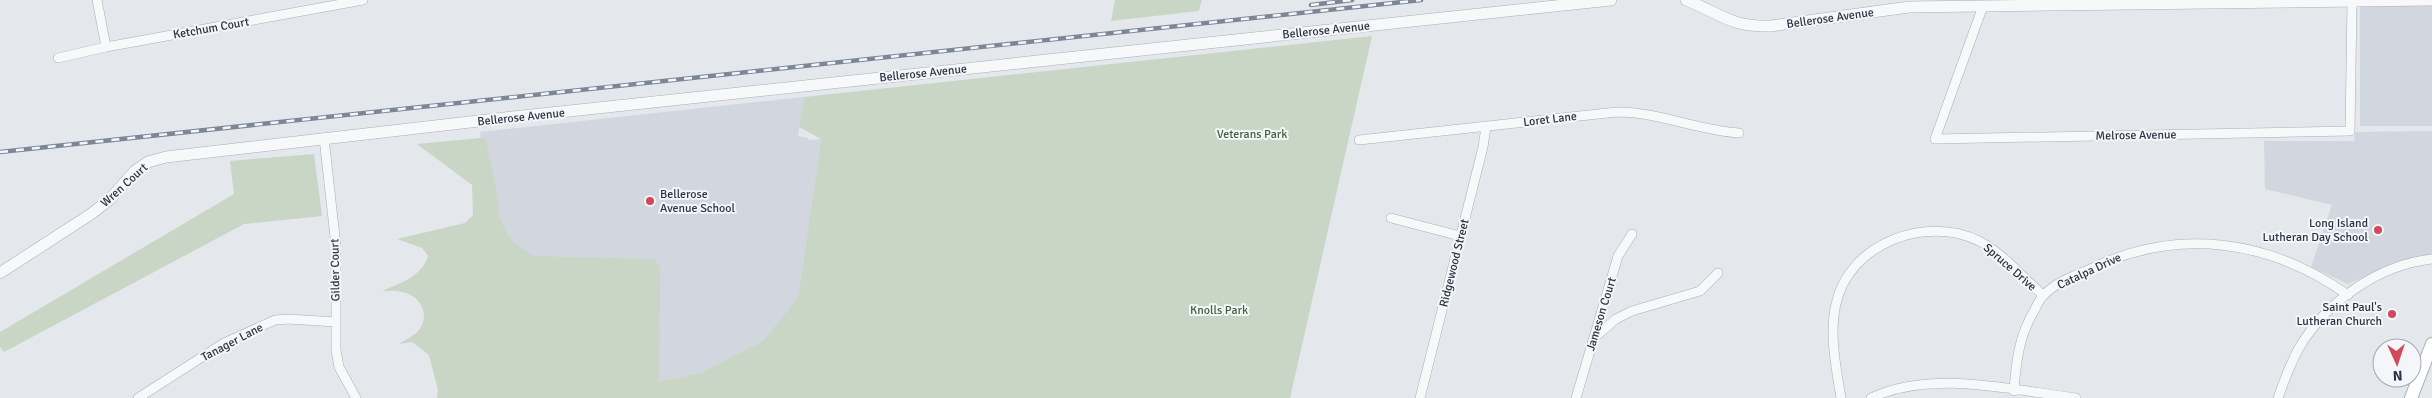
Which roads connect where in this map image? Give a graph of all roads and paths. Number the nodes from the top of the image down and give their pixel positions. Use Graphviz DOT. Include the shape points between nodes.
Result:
graph roads {
  1 [pos="97,0"];
  2 [pos="363,0"];
  3 [pos="1611,0"];
  4 [pos="1686,0"];
  5 [pos="2431,0"];
  6 [pos="2352,2"];
  7 [pos="1983,6"];
  8 [pos="106,47"];
  9 [pos="58,58"];
  10 [pos="1486,127"];
  11 [pos="1739,133"];
  12 [pos="324,138"];
  13 [pos="1359,140"];
  14 [pos="236,149"];
  15 [pos="1391,218"];
  16 [pos="1632,234"];
  17 [pos="1460,236"];
  18 [pos="2432,259"];
  19 [pos="0,273"];
  20 [pos="1718,273"];
  21 [pos="2348,294"];
  22 [pos="2042,296"];
  23 [pos="336,322"];
  24 [pos="1595,337"];
  25 [pos="2432,344"];
  26 [pos="2014,391"];
  27 [pos="138,398"];
  28 [pos="356,398"];
  29 [pos="1420,398"];
  30 [pos="1576,398"];
  31 [pos="1841,398"];
  32 [pos="1871,398"];
  33 [pos="2074,398"];
  34 [pos="2278,398"];
  35 [pos="2411,398"];
  1 -- 8 [label="street"];
  2 -- 8 [label="street, Ketchum Court"];
  3 -- 12 [label="street, Bellerose Avenue"];
  4 -- 7 [label="street, Bellerose Avenue" via="1730,22 1750,26 1909,7"];
  5 -- 6 [label="street, Bellerose Avenue"];
  6 -- 7 [label="street, Bellerose Avenue"];
  6 -- 7 [label="street, Melrose Avenue" via="2350,131 1935,138"];
  8 -- 9 [label="street, Ketchum Court"];
  10 -- 11 [label="street, Loret Lane" via="1634,112 1714,131"];
  10 -- 13 [label="street, Loret Lane"];
  10 -- 17 [label="street, Ridgewood Street"];
  12 -- 14 [label="street, Bellerose Avenue"];
  12 -- 23 [label="street, Gilder Court" via="336,246"];
  14 -- 19 [label="street, Wren Court" via="148,162 91,214"];
  15 -- 17 [label="street"];
  16 -- 24 [label="street, Jameson Court" via="1618,256"];
  17 -- 29 [label="street, Ridgewood Street"];
  18 -- 21 [label="street" via="2379,275"];
  20 -- 24 [label="street" via="1700,291 1632,311 1616,319"];
  21 -- 22 [label="street, Catalpa Drive" via="2280,257 2227,246 2171,244 2108,260 2060,283"];
  21 -- 34 [label="street" via="2313,328 2299,349"];
  22 -- 26 [label="street, Catalpa Drive" via="2018,348"];
  22 -- 31 [label="street, Spruce Drive" via="1980,241 1942,230 1926,230 1890,241 1855,266 1844,282 1836,304 1833,332"];
  23 -- 27 [label="street, Tanager Lane" via="275,320 224,343"];
  23 -- 28 [label="street, Gilder Court" via="339,367"];
  24 -- 30 [label="street, Jameson Court"];
  25 -- 35 [label="main road"];
  26 -- 32 [label="street" via="1931,382 1898,388"];
  26 -- 33 [label="street"];
}
